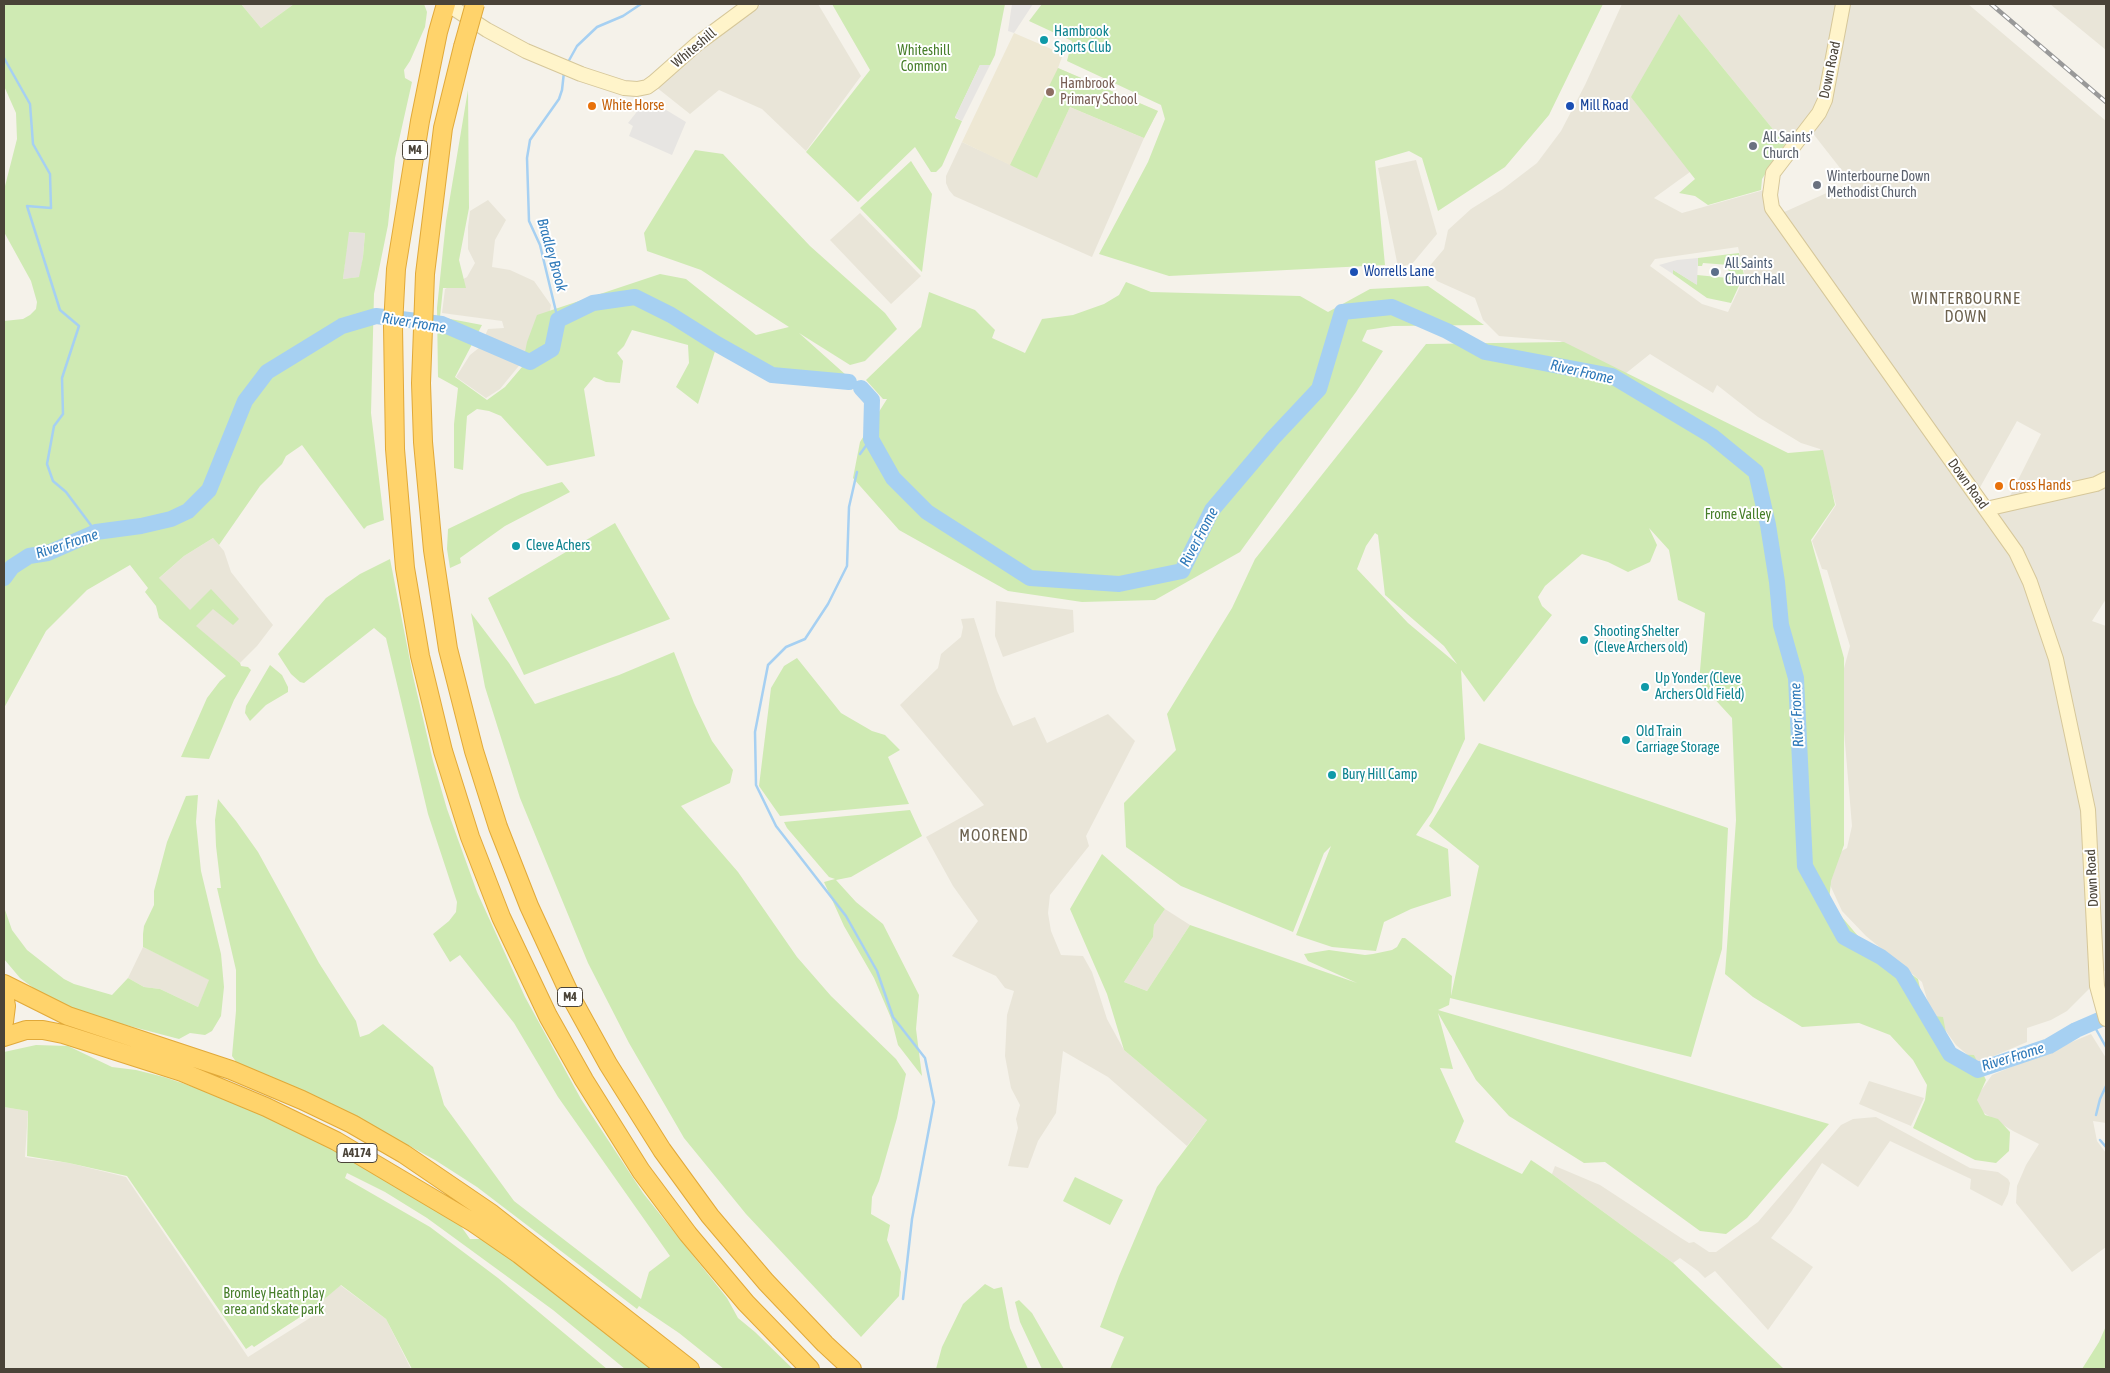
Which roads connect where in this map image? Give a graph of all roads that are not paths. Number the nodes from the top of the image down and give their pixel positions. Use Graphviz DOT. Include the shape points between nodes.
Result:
graph roads {
  1 [pos="447,4"];
  2 [pos="475,4"];
  3 [pos="751,4"];
  4 [pos="1843,4"];
  5 [pos="2106,479"];
  6 [pos="1986,509"];
  7 [pos="4,973"];
  8 [pos="4,984"];
  9 [pos="4,994"];
  10 [pos="42,1004"];
  11 [pos="2106,1019"];
  12 [pos="4,1022"];
  13 [pos="4,1037"];
  14 [pos="666,1369"];
  15 [pos="690,1369"];
  16 [pos="810,1369"];
  17 [pos="852,1369"];
  1 -- 3 [label="street, Whiteshill" via="507,42 549,61 624,88 637,89 654,82 697,44"];
  1 -- 16 [label="highway, M4" via="420,121 396,268 393,326 395,449 405,568 420,656 443,751 470,837 502,917 548,1016 584,1080 641,1171 688,1234 746,1303"];
  2 -- 17 [label="highway, M4, bridge" via="443,128 425,274 422,383 423,442 432,550 448,648 474,751 501,835 529,906 571,998 608,1064 662,1150 710,1216 766,1282"];
  4 -- 6 [label="street, Down Road" via="1825,100 1819,113 1773,173 1772,208"];
  5 -- 6 [label="street"];
  6 -- 11 [label="street, Down Road" via="2016,552 2030,582 2056,659 2088,810 2099,996"];
  7 -- 10 [label="highway, A4174"];
  8 -- 10 [label="highway, A4174"];
  9 -- 12 [label="highway"];
  10 -- 15 [label="highway, A4174" via="68,1016 231,1070 352,1124 426,1168 492,1214"];
  13 -- 14 [label="highway, A4174" via="26,1030 42,1030 81,1040 182,1072 336,1141 474,1222"];
}
